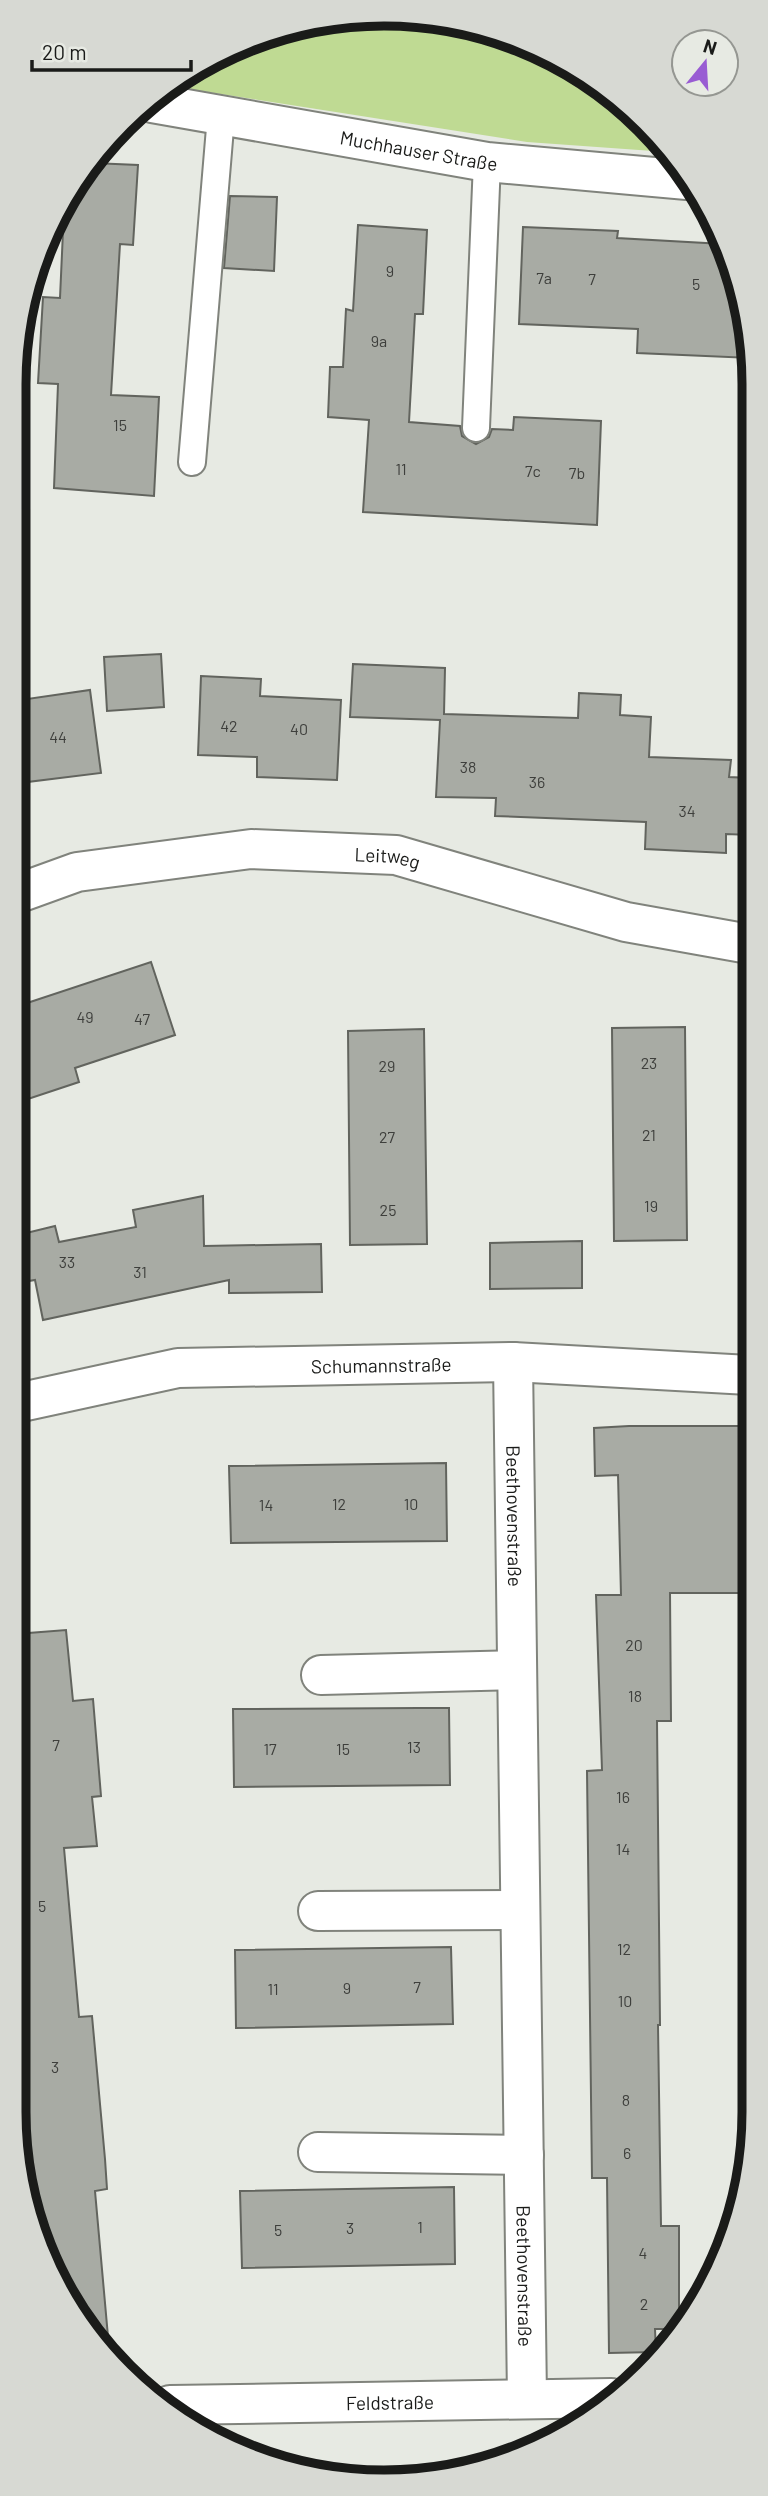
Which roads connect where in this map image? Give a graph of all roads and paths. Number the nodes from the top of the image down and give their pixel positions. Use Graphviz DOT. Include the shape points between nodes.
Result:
graph roads {
  1 [pos="160,105"];
  2 [pos="221,116"];
  3 [pos="487,162"];
  4 [pos="677,179"];
  5 [pos="476,428"];
  6 [pos="192,462"];
  7 [pos="26,891"];
  8 [pos="742,943"];
  9 [pos="513,1362"];
  10 [pos="742,1375"];
  11 [pos="26,1401"];
  12 [pos="517,1670"];
  13 [pos="321,1675"];
  14 [pos="520,1910"];
  15 [pos="318,1911"];
  16 [pos="318,2152"];
  17 [pos="524,2155"];
  18 [pos="527,2398"];
  19 [pos="599,2398"];
  20 [pos="179,2405"];
  1 -- 2 [label="street, Muchhauser Straße"];
  2 -- 3 [label="street, Muchhauser Straße"];
  2 -- 6 [label="lane"];
  3 -- 4 [label="street, Muchhauser Straße"];
  3 -- 5 [label="lane"];
  7 -- 8 [label="street, Leitweg" via="78,872 251,849 396,855 626,922"];
  9 -- 10 [label="street, Schumannstraße"];
  9 -- 11 [label="street, Schumannstraße" via="178,1368"];
  9 -- 12 [label="street, Beethovenstraße"];
  12 -- 13 [label="street"];
  12 -- 14 [label="street, Beethovenstraße"];
  14 -- 15 [label="street"];
  14 -- 17 [label="street, Beethovenstraße"];
  16 -- 17 [label="street"];
  17 -- 18 [label="street, Beethovenstraße"];
  18 -- 19 [label="street, Feldstraße"];
  18 -- 20 [label="street, Feldstraße"];
}
